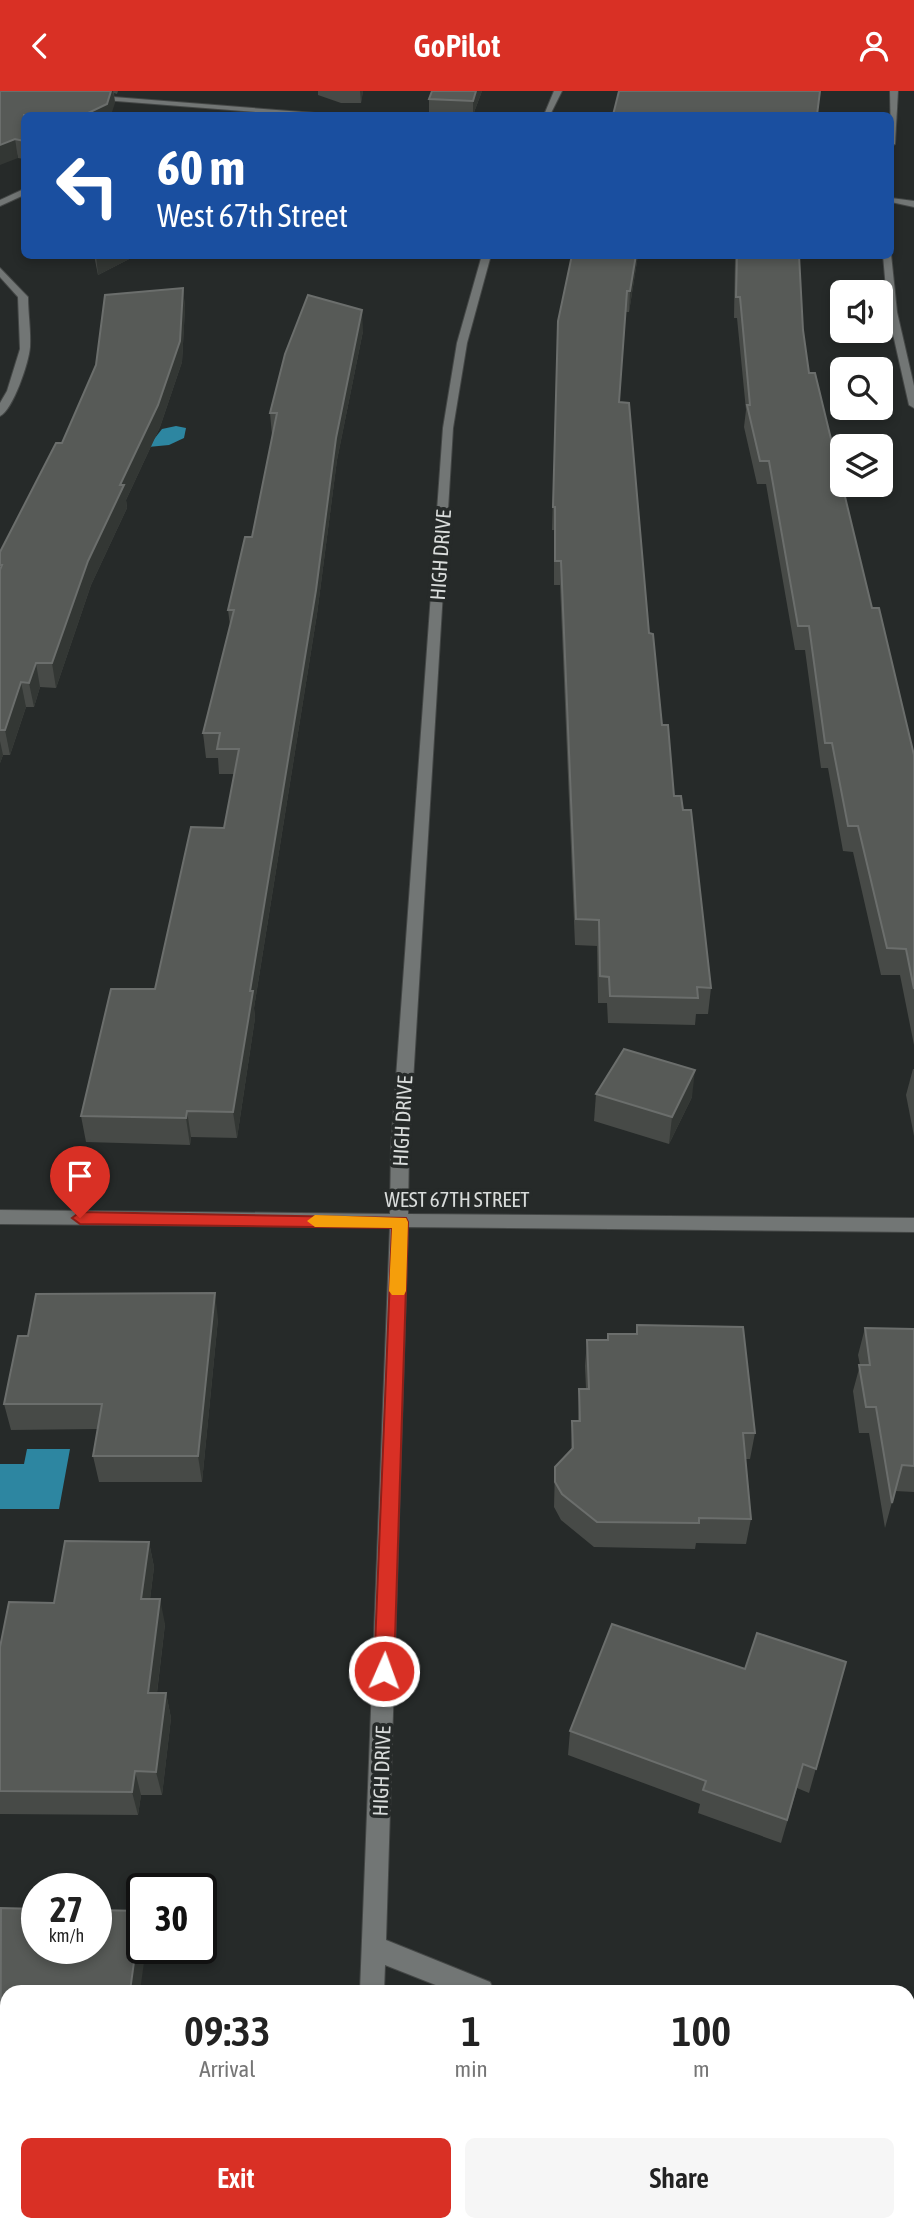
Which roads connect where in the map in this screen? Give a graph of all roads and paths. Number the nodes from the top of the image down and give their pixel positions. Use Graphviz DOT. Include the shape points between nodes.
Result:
graph roads {
  1 [pos="558,91"];
  2 [pos="894,91"];
  3 [pos="82,97"];
  4 [pos="204,98"];
  5 [pos="195,105"];
  6 [pos="182,112"];
  7 [pos="279,112"];
  8 [pos="548,112"];
  9 [pos="893,112"];
  10 [pos="21,193"];
  11 [pos="894,201"];
  12 [pos="0,203"];
  13 [pos="914,204"];
  14 [pos="486,259"];
  15 [pos="887,259"];
  16 [pos="0,271"];
  17 [pos="914,405"];
  18 [pos="0,412"];
  19 [pos="0,1217"];
  20 [pos="400,1222"];
  21 [pos="914,1225"];
  22 [pos="374,1948"];
  23 [pos="372,1985"];
  24 [pos="466,1985"];
  1 -- 8 [label="street"];
  2 -- 9 [label="street"];
  3 -- 5 [label="street"];
  4 -- 5 [label="street"];
  5 -- 6 [label="street"];
  5 -- 7 [label="street"];
  10 -- 12 [label="street"];
  11 -- 13 [label="street"];
  14 -- 20 [label="street, HIGH DRIVE" via="462,343 448,428 400,1147"];
  15 -- 17 [label="street" via="895,331"];
  16 -- 18 [label="street" via="23,297 24,349 12,391"];
  19 -- 20 [label="street, WEST 67TH STREET"];
  20 -- 21 [label="street, WEST 67TH STREET"];
  20 -- 22 [label="street, HIGH DRIVE"];
  22 -- 23 [label="street, HIGH DRIVE"];
  22 -- 24 [label="street"];
}
